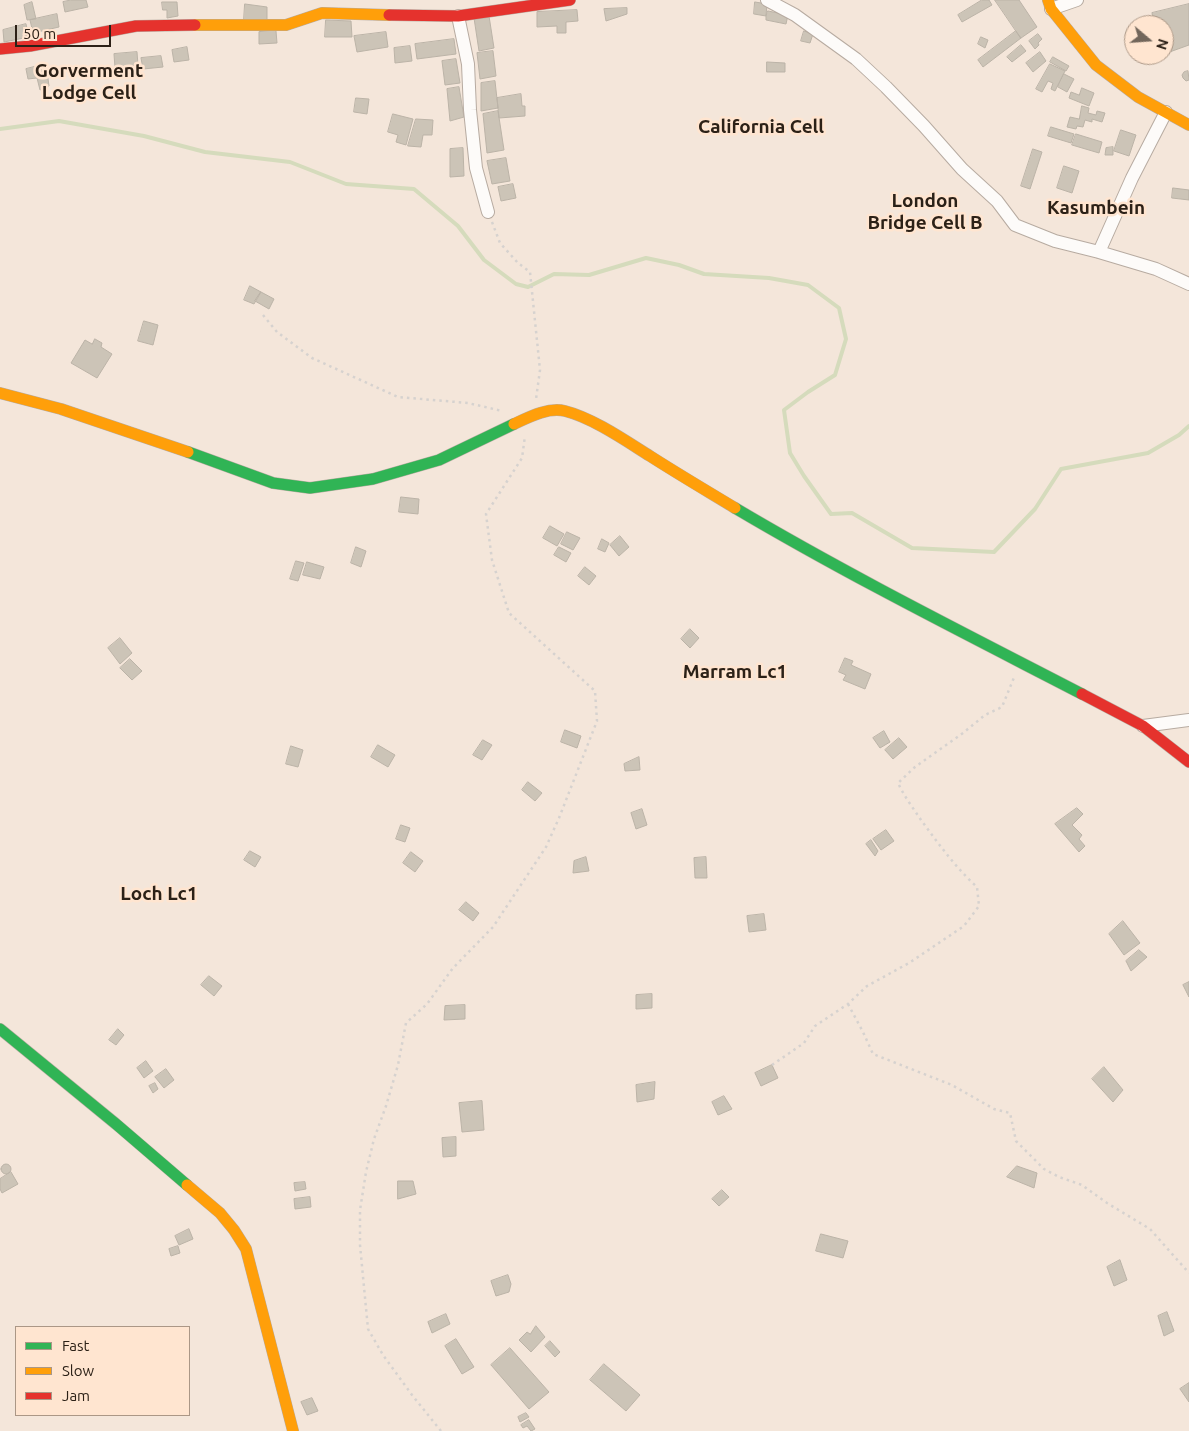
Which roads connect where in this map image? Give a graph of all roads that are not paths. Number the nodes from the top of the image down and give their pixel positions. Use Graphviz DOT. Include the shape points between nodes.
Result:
graph roads {
  1 [pos="570,0"];
  2 [pos="766,0"];
  3 [pos="1077,0"];
  4 [pos="1049,4"];
  5 [pos="458,16"];
  6 [pos="0,49"];
  7 [pos="1166,112"];
  8 [pos="1189,125"];
  9 [pos="488,212"];
  10 [pos="1099,252"];
  11 [pos="1189,284"];
  12 [pos="0,393"];
  13 [pos="1189,720"];
  14 [pos="1143,726"];
  15 [pos="1189,762"];
  16 [pos="0,1029"];
  17 [pos="293,1431"];
  1 -- 5 [label="street"];
  2 -- 10 [label="street" via="795,15 856,59 997,201 1015,225 1055,241"];
  3 -- 4 [label="street"];
  4 -- 7 [label="street" via="1096,65 1138,97"];
  5 -- 6 [label="street" via="322,13 286,25 136,26"];
  5 -- 9 [label="street" via="468,64 476,168"];
  7 -- 8 [label="street"];
  7 -- 10 [label="street"];
  10 -- 11 [label="street" via="1156,268"];
  12 -- 14 [label="street" via="61,409 273,483 310,488 373,479 439,460 531,416 564,411 625,440 792,541"];
  13 -- 14 [label="street"];
  14 -- 15 [label="street"];
  16 -- 17 [label="street" via="220,1213 234,1230 246,1249"];
}
